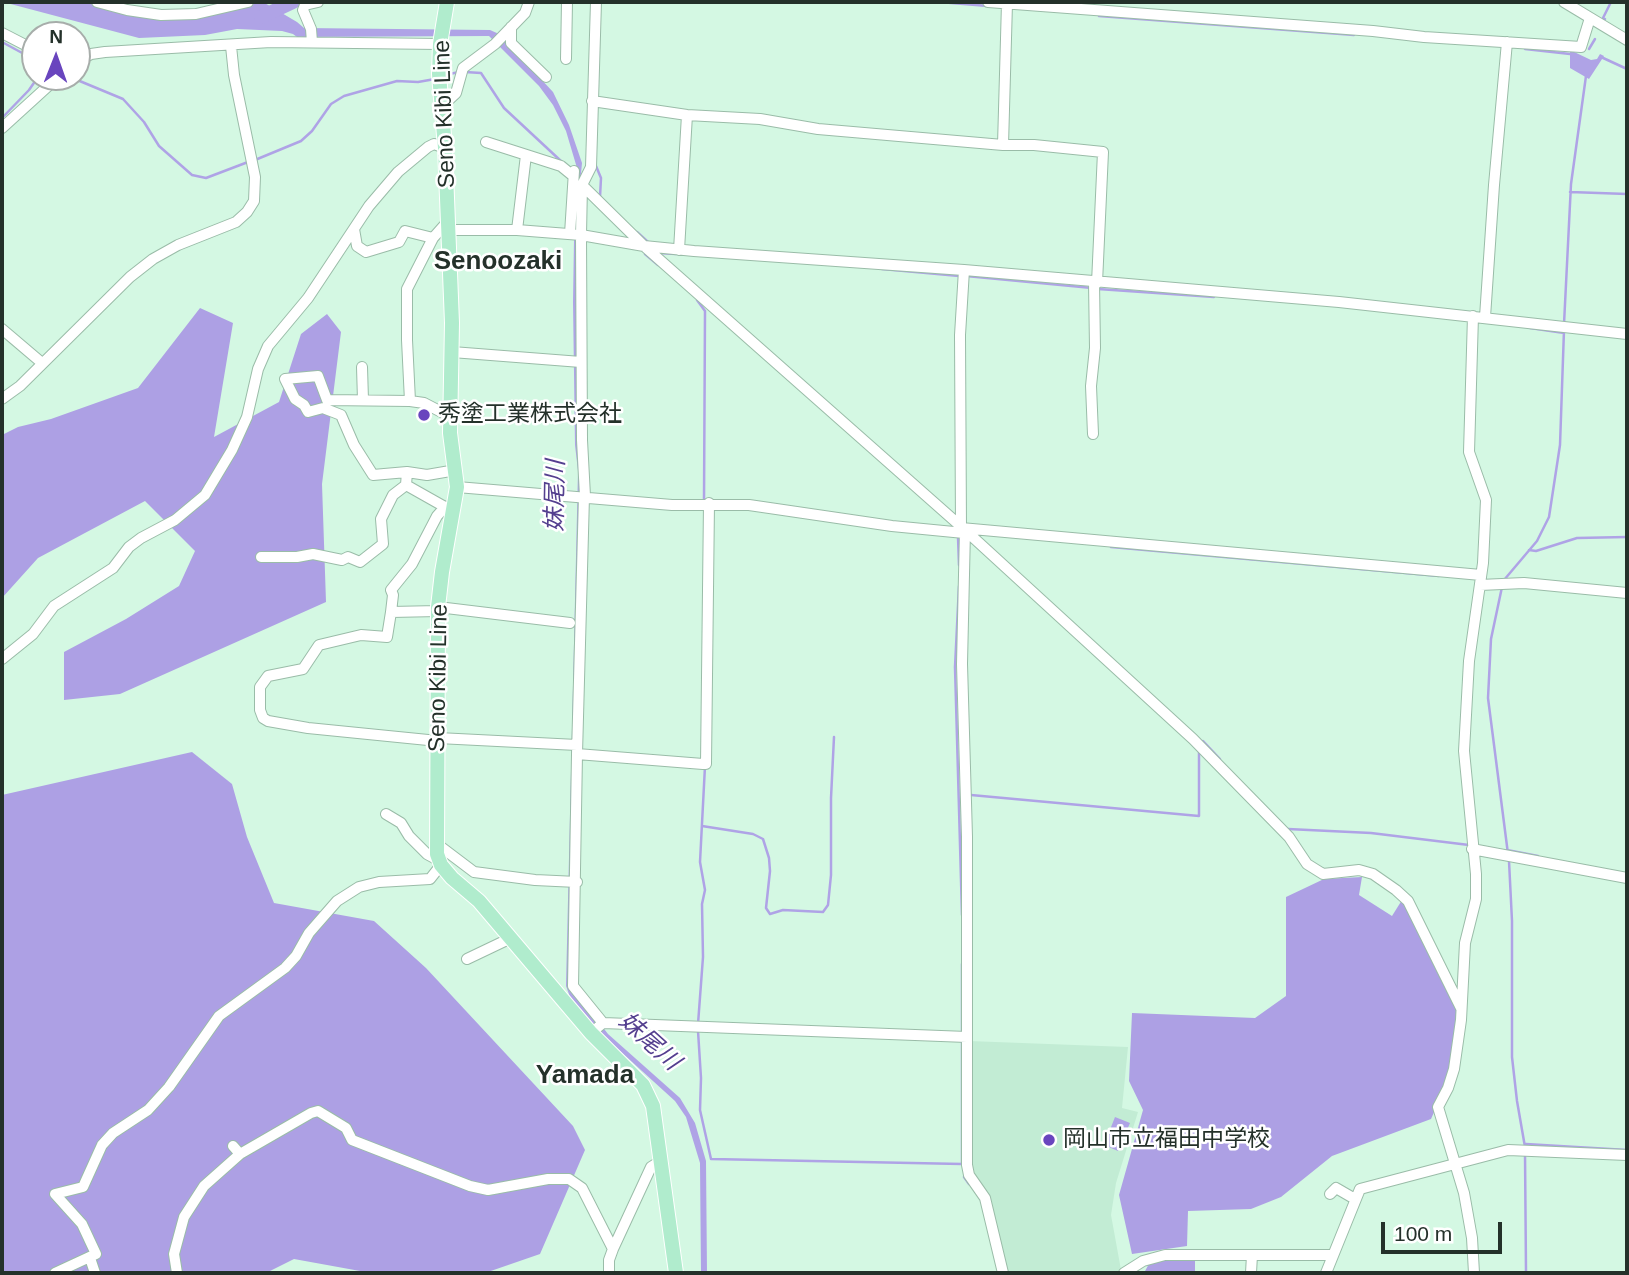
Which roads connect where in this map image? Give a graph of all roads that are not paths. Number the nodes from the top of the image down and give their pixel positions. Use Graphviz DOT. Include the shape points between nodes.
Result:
graph roads {
  1 [pos="97,2"];
  2 [pos="217,2"];
  3 [pos="248,2"];
  4 [pos="318,2"];
  5 [pos="447,2"];
  6 [pos="529,2"];
  7 [pos="567,2"];
  8 [pos="596,2"];
  9 [pos="988,2"];
  10 [pos="1564,2"];
  11 [pos="128,6"];
  12 [pos="1007,7"];
  13 [pos="204,12"];
  14 [pos="1590,18"];
  15 [pos="2,33"];
  16 [pos="503,35"];
  17 [pos="312,36"];
  18 [pos="441,36"];
  19 [pos="1627,40"];
  20 [pos="21,43"];
  21 [pos="231,46"];
  22 [pos="1507,46"];
  23 [pos="91,54"];
  24 [pos="566,59"];
  25 [pos="546,77"];
  26 [pos="43,91"];
  27 [pos="595,102"];
  28 [pos="441,107"];
  29 [pos="687,117"];
  30 [pos="2,128"];
  31 [pos="486,142"];
  32 [pos="1003,145"];
  33 [pos="445,148"];
  34 [pos="526,155"];
  35 [pos="579,177"];
  36 [pos="448,225"];
  37 [pos="354,229"];
  38 [pos="517,230"];
  39 [pos="575,234"];
  40 [pos="433,238"];
  41 [pos="649,247"];
  42 [pos="679,250"];
  43 [pos="964,274"];
  44 [pos="1095,285"];
  45 [pos="1476,319"];
  46 [pos="2,329"];
  47 [pos="1627,334"];
  48 [pos="452,352"];
  49 [pos="577,362"];
  50 [pos="42,363"];
  51 [pos="362,367"];
  52 [pos="2,399"];
  53 [pos="363,400"];
  54 [pos="410,401"];
  55 [pos="451,417"];
  56 [pos="1093,434"];
  57 [pos="456,470"];
  58 [pos="407,472"];
  59 [pos="406,485"];
  60 [pos="457,487"];
  61 [pos="582,496"];
  62 [pos="706,504"];
  63 [pos="450,506"];
  64 [pos="963,530"];
  65 [pos="261,557"];
  66 [pos="1480,579"];
  67 [pos="1627,593"];
  68 [pos="438,609"];
  69 [pos="391,612"];
  70 [pos="570,623"];
  71 [pos="2,659"];
  72 [pos="438,740"];
  73 [pos="575,747"];
  74 [pos="386,814"];
  75 [pos="437,844"];
  76 [pos="1472,846"];
  77 [pos="440,863"];
  78 [pos="1627,878"];
  79 [pos="574,882"];
  80 [pos="511,938"];
  81 [pos="467,959"];
  82 [pos="1461,1008"];
  83 [pos="597,1027"];
  84 [pos="963,1037"];
  85 [pos="1627,1155"];
  86 [pos="659,1162"];
  87 [pos="1455,1162"];
  88 [pos="1330,1194"];
  89 [pos="1356,1199"];
  90 [pos="613,1249"];
  91 [pos="1252,1255"];
  92 [pos="1333,1255"];
  93 [pos="90,1258"];
  94 [pos="55,1273"];
  95 [pos="95,1273"];
  96 [pos="177,1273"];
  97 [pos="609,1273"];
  98 [pos="677,1273"];
  99 [pos="1003,1273"];
  100 [pos="1124,1273"];
  101 [pos="1251,1273"];
  102 [pos="1326,1273"];
  103 [pos="1474,1273"];
  1 -- 11 [label="street"];
  2 -- 13 [label="street"];
  3 -- 13 [label="street"];
  4 -- 17 [label="street" via="303,7"];
  5 -- 18 [label="main road, Seno Kibi Line"];
  6 -- 16 [label="street" via="525,13"];
  7 -- 24 [label="street"];
  8 -- 27 [label="street"];
  9 -- 12 [label="street"];
  10 -- 14 [label="street"];
  11 -- 13 [label="street" via="161,15"];
  12 -- 22 [label="street"];
  12 -- 32 [label="street"];
  14 -- 19 [label="street"];
  14 -- 22 [label="street" via="1581,47"];
  15 -- 20 [label="street"];
  16 -- 25 [label="street"];
  16 -- 28 [label="street" via="462,72 456,93"];
  17 -- 18 [label="street"];
  17 -- 21 [label="street"];
  18 -- 28 [label="main road, Seno Kibi Line"];
  21 -- 23 [label="street"];
  21 -- 50 [label="street" via="255,177 254,201 236,222 153,259"];
  22 -- 45 [label="street"];
  26 -- 30 [label="street"];
  27 -- 29 [label="street"];
  27 -- 35 [label="street" via="591,167"];
  28 -- 33 [label="main road, Seno Kibi Line"];
  29 -- 32 [label="street" via="760,119 818,129"];
  29 -- 42 [label="street"];
  31 -- 34 [label="street"];
  32 -- 44 [label="street" via="1103,152"];
  33 -- 36 [label="main road, Seno Kibi Line"];
  33 -- 37 [label="street" via="428,146 398,172"];
  34 -- 35 [label="street"];
  34 -- 38 [label="street"];
  35 -- 39 [label="street"];
  35 -- 41 [label="street"];
  36 -- 38 [label="street"];
  36 -- 40 [label="street"];
  36 -- 48 [label="main road, Seno Kibi Line"];
  37 -- 40 [label="street" via="356,246 366,252 398,242 405,231"];
  37 -- 71 [label="street" via="262,357 247,416 205,495 175,520 129,547 113,568 54,606 33,634"];
  38 -- 39 [label="street"];
  39 -- 41 [label="street"];
  39 -- 49 [label="street"];
  40 -- 54 [label="street" via="407,289"];
  41 -- 42 [label="street"];
  41 -- 64 [label="street"];
  42 -- 43 [label="street"];
  43 -- 44 [label="street"];
  43 -- 64 [label="street" via="960,335"];
  44 -- 45 [label="street" via="1339,302"];
  44 -- 56 [label="street"];
  45 -- 47 [label="street"];
  45 -- 66 [label="street" via="1469,452 1486,500"];
  46 -- 50 [label="street"];
  48 -- 49 [label="street"];
  48 -- 55 [label="main road, Seno Kibi Line"];
  49 -- 61 [label="street"];
  50 -- 52 [label="street"];
  51 -- 53 [label="street"];
  53 -- 54 [label="street"];
  53 -- 58 [label="street" via="327,400 318,376 285,379 308,412 323,408 341,415 373,475"];
  54 -- 55 [label="street"];
  55 -- 57 [label="main road, Seno Kibi Line"];
  57 -- 58 [label="street" via="428,475"];
  57 -- 60 [label="main road, Seno Kibi Line"];
  58 -- 59 [label="street"];
  59 -- 63 [label="street"];
  59 -- 65 [label="street" via="393,495 381,519 383,544 359,562 348,556 342,560 313,554"];
  60 -- 61 [label="street"];
  60 -- 63 [label="main road, Seno Kibi Line"];
  61 -- 62 [label="street"];
  61 -- 73 [label="street"];
  62 -- 64 [label="street" via="763,506 892,526"];
  62 -- 73 [label="street" via="704,764"];
  63 -- 68 [label="main road, Seno Kibi Line"];
  63 -- 69 [label="street" via="437,516 412,564 391,590"];
  64 -- 66 [label="street"];
  64 -- 82 [label="street" via="1193,739 1289,837 1307,864 1323,874 1359,870 1373,874 1408,901"];
  64 -- 84 [label="street" via="967,837"];
  66 -- 67 [label="street"];
  66 -- 76 [label="street" via="1464,751"];
  68 -- 69 [label="street"];
  68 -- 70 [label="street"];
  68 -- 72 [label="main road, Seno Kibi Line"];
  69 -- 72 [label="street" via="387,637 361,635 319,645 303,668 268,676 260,687 260,710 268,722 308,729"];
  72 -- 73 [label="street"];
  72 -- 75 [label="main road, Seno Kibi Line"];
  73 -- 79 [label="street"];
  74 -- 77 [label="street"];
  75 -- 77 [label="main road, Seno Kibi Line"];
  75 -- 79 [label="street" via="474,872"];
  76 -- 78 [label="street"];
  76 -- 82 [label="street" via="1476,899 1465,943"];
  77 -- 80 [label="main road"];
  77 -- 93 [label="street" via="430,879 359,887 337,901 285,968 219,1016 169,1087 148,1110 102,1145 83,1187 55,1194 82,1224 96,1254"];
  79 -- 83 [label="street" via="573,986"];
  80 -- 81 [label="street"];
  80 -- 83 [label="main road"];
  82 -- 87 [label="street" via="1454,1069 1438,1107"];
  83 -- 84 [label="street" via="698,1026"];
  83 -- 86 [label="main road" via="648,1094"];
  84 -- 99 [label="street" via="967,1165 985,1198"];
  85 -- 87 [label="street" via="1525,1150"];
  86 -- 90 [label="street" via="652,1167"];
  86 -- 98 [label="main road"];
  87 -- 89 [label="street" via="1360,1189"];
  87 -- 103 [label="street" via="1472,1238"];
  88 -- 89 [label="street" via="1336,1188"];
  89 -- 92 [label="street"];
  90 -- 96 [label="street" via="576,1181 548,1179 488,1190 470,1186 352,1140 346,1128 318,1111 236,1150 204,1186 184,1217 174,1254"];
  90 -- 97 [label="street"];
  91 -- 92 [label="street"];
  91 -- 100 [label="street" via="1165,1255"];
  91 -- 101 [label="street"];
  92 -- 102 [label="street"];
  93 -- 94 [label="street"];
  93 -- 95 [label="street"];
}
